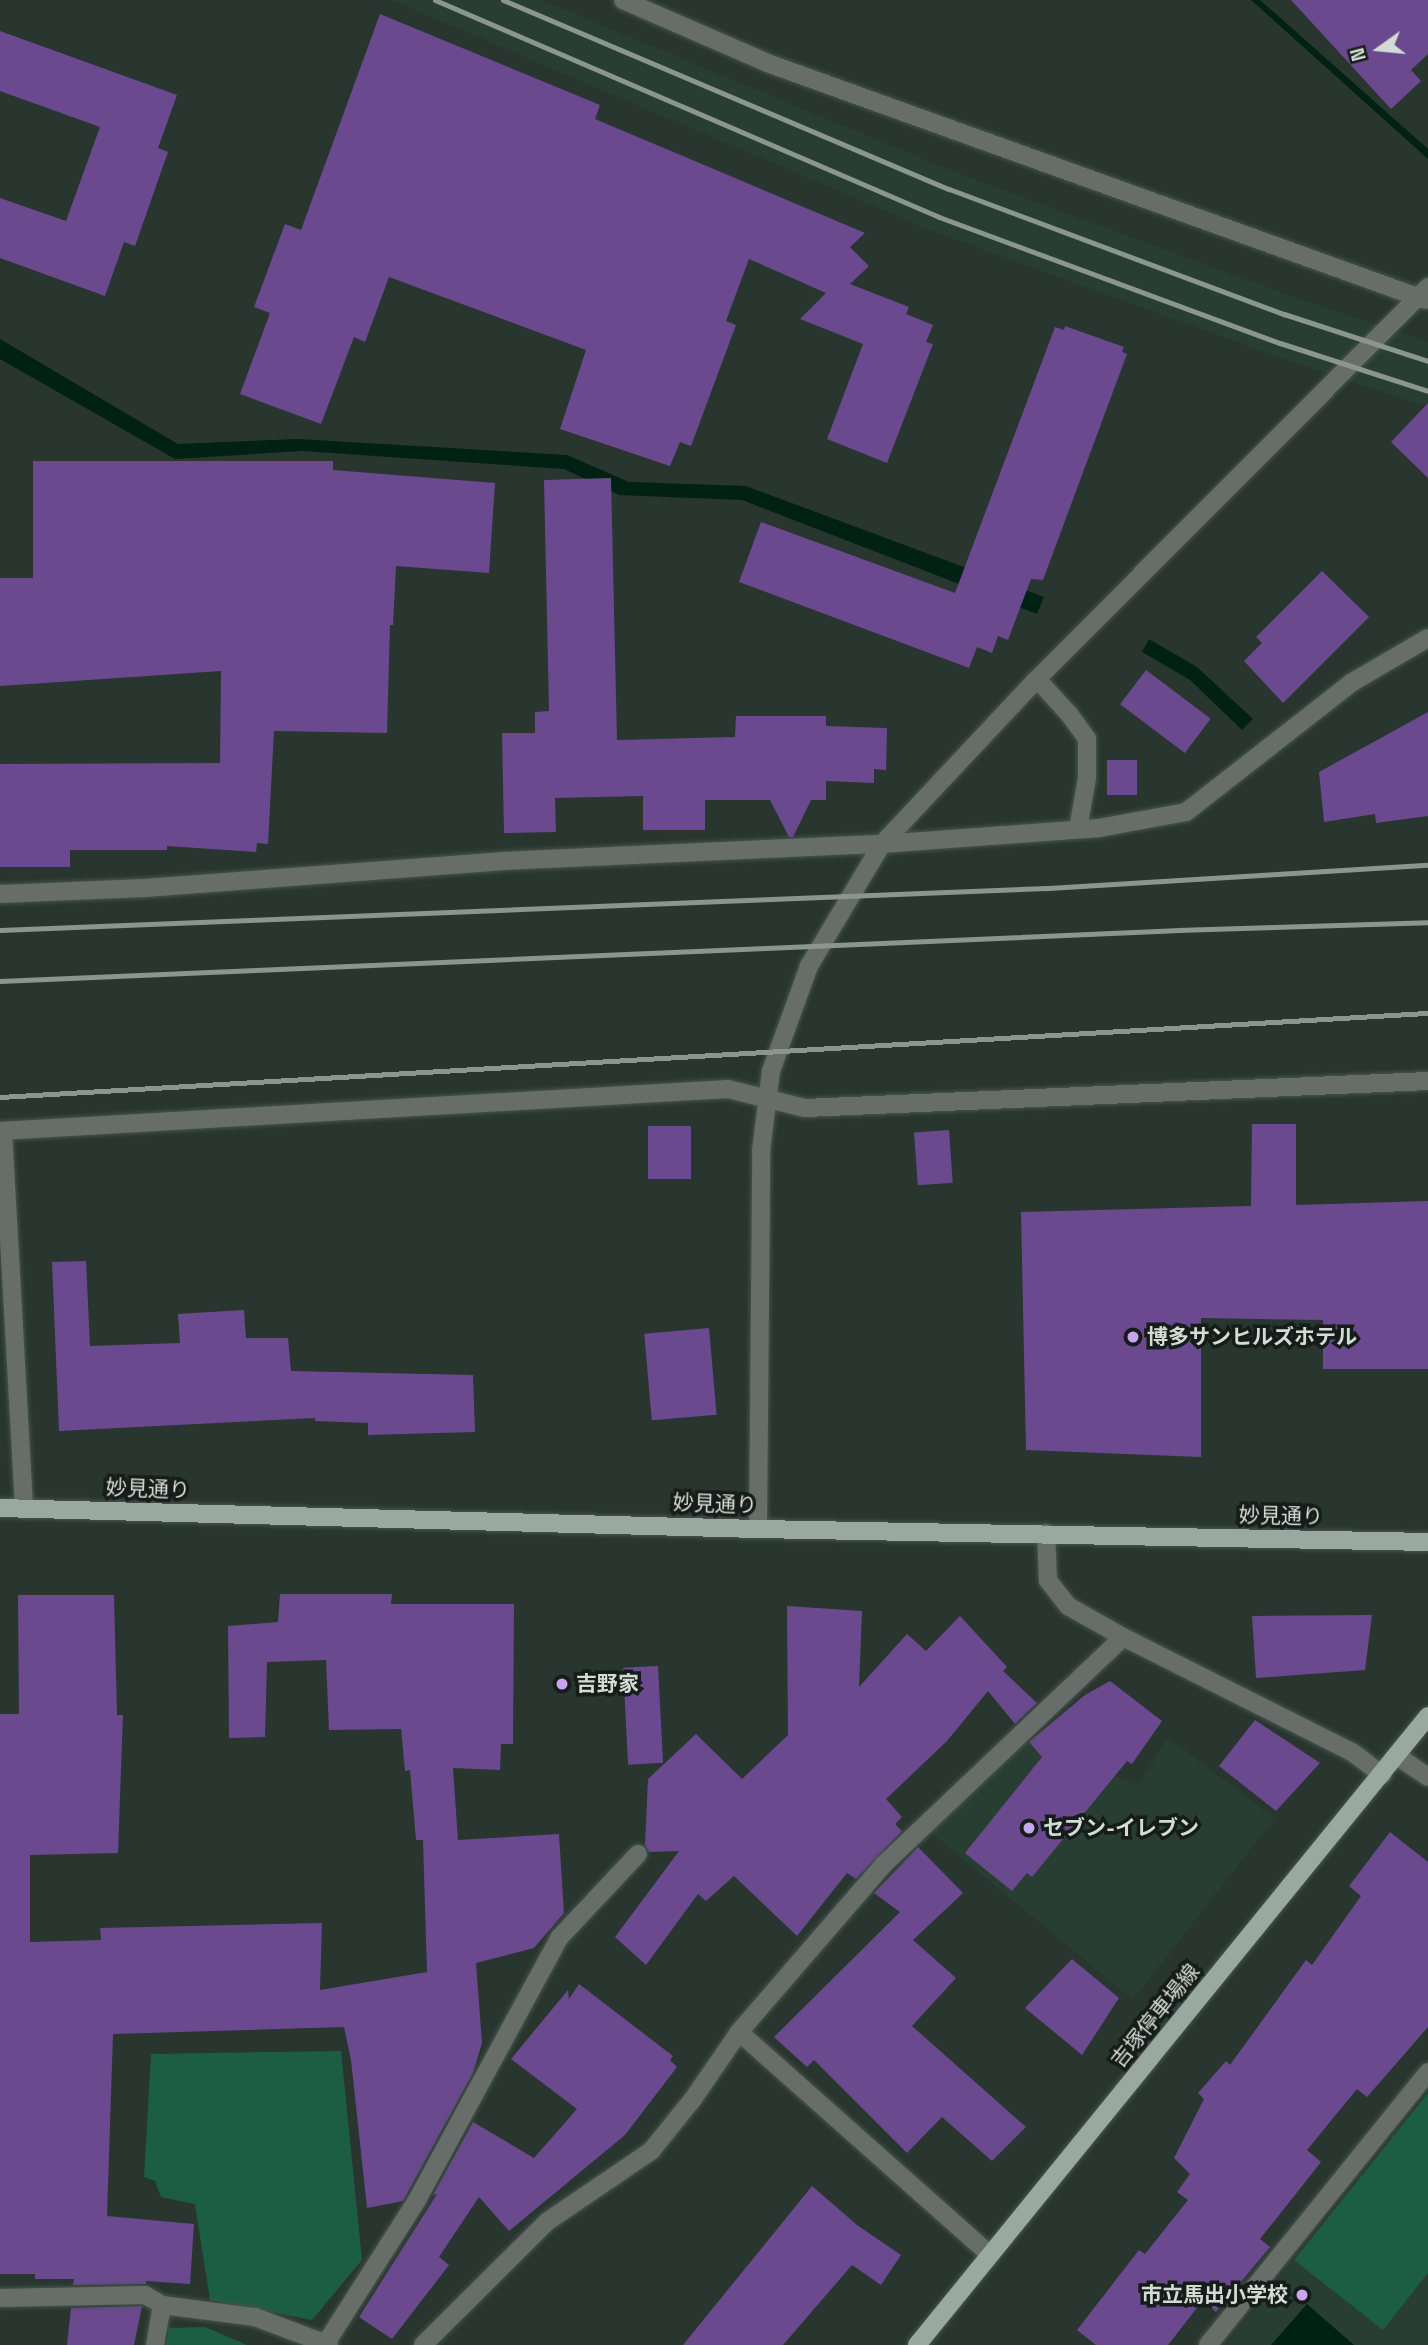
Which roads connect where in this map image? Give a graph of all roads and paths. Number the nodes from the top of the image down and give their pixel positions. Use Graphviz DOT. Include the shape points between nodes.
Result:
graph roads {
  1 [pos="623,0"];
  2 [pos="1425,295"];
  3 [pos="1428,638"];
  4 [pos="1037,679"];
  5 [pos="1078,829"];
  6 [pos="882,844"];
  7 [pos="0,894"];
  8 [pos="1428,1081"];
  9 [pos="766,1099"];
  10 [pos="2,1131"];
  11 [pos="0,1508"];
  12 [pos="24,1508"];
  13 [pos="758,1529"];
  14 [pos="1046,1534"];
  15 [pos="1428,1542"];
  16 [pos="1123,1637"];
  17 [pos="1428,1716"];
  18 [pos="1397,1756"];
  19 [pos="1382,1774"];
  20 [pos="1428,1777"];
  21 [pos="638,1854"];
  22 [pos="739,2032"];
  23 [pos="1428,2073"];
  24 [pos="990,2255"];
  25 [pos="0,2298"];
  26 [pos="162,2305"];
  27 [pos="327,2344"];
  28 [pos="155,2345"];
  29 [pos="423,2345"];
  30 [pos="917,2345"];
  31 [pos="1208,2345"];
  1 -- 2 [label="street" via="770,64"];
  2 -- 4 [label="street"];
  3 -- 5 [label="street" via="1351,682 1186,812"];
  4 -- 5 [label="street" via="1087,739 1087,778"];
  4 -- 6 [label="street"];
  5 -- 6 [label="street"];
  6 -- 7 [label="street" via="502,861 145,888"];
  6 -- 9 [label="street" via="809,967 771,1071"];
  8 -- 9 [label="street" via="805,1108"];
  9 -- 10 [label="street" via="728,1088"];
  9 -- 13 [label="street" via="761,1151"];
  10 -- 12 [label="street"];
  11 -- 12 [label="main road, 妙見通り"];
  12 -- 13 [label="main road, 妙見通り"];
  13 -- 14 [label="main road, 妙見通り"];
  14 -- 15 [label="main road, 妙見通り"];
  14 -- 16 [label="street" via="1048,1580 1068,1606"];
  16 -- 19 [label="street" via="1352,1752"];
  16 -- 22 [label="street" via="883,1865"];
  17 -- 18 [label="main road, 吉塚停車場線"];
  18 -- 19 [label="main road, 吉塚停車場線"];
  18 -- 20 [label="street"];
  19 -- 24 [label="main road, 吉塚停車場線"];
  21 -- 27 [label="street" via="561,1937 416,2200"];
  22 -- 24 [label="street"];
  22 -- 29 [label="street" via="651,2151 548,2221"];
  23 -- 31 [label="street"];
  24 -- 30 [label="main road, 吉塚停車場線"];
  25 -- 26 [label="street" via="145,2295"];
  26 -- 27 [label="street" via="255,2317"];
  26 -- 28 [label="street"];
}
